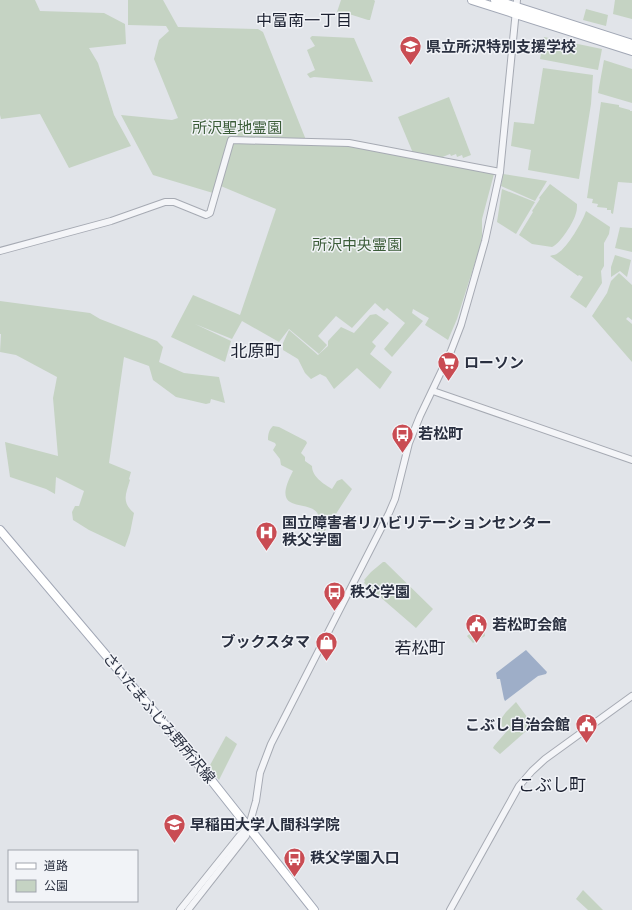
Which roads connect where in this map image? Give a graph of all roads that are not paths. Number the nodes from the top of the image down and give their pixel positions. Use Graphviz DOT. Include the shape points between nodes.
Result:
graph roads {
  1 [pos="472,0"];
  2 [pos="495,0"];
  3 [pos="516,7"];
  4 [pos="632,44"];
  5 [pos="632,50"];
  6 [pos="500,172"];
  7 [pos="0,251"];
  8 [pos="433,390"];
  9 [pos="632,460"];
  10 [pos="0,530"];
  11 [pos="632,696"];
  12 [pos="248,827"];
  13 [pos="180,910"];
  14 [pos="188,910"];
  15 [pos="314,910"];
  16 [pos="450,910"];
  1 -- 3 [label="main road"];
  2 -- 3 [label="main road"];
  3 -- 4 [label="main road"];
  3 -- 5 [label="main road"];
  3 -- 6 [label="street"];
  6 -- 7 [label="street" via="349,143 232,140 210,213 206,215 174,202 166,202 111,221"];
  6 -- 8 [label="street" via="486,241 461,325"];
  8 -- 9 [label="street"];
  8 -- 12 [label="street" via="409,443 389,513 263,763 255,807"];
  10 -- 12 [label="main road, さいたまふじみ野所沢線" via="209,777"];
  11 -- 16 [label="street" via="549,755 519,786"];
  12 -- 13 [label="street"];
  12 -- 14 [label="street" via="246,836"];
  12 -- 15 [label="main road, さいたまふじみ野所沢線"];
}
